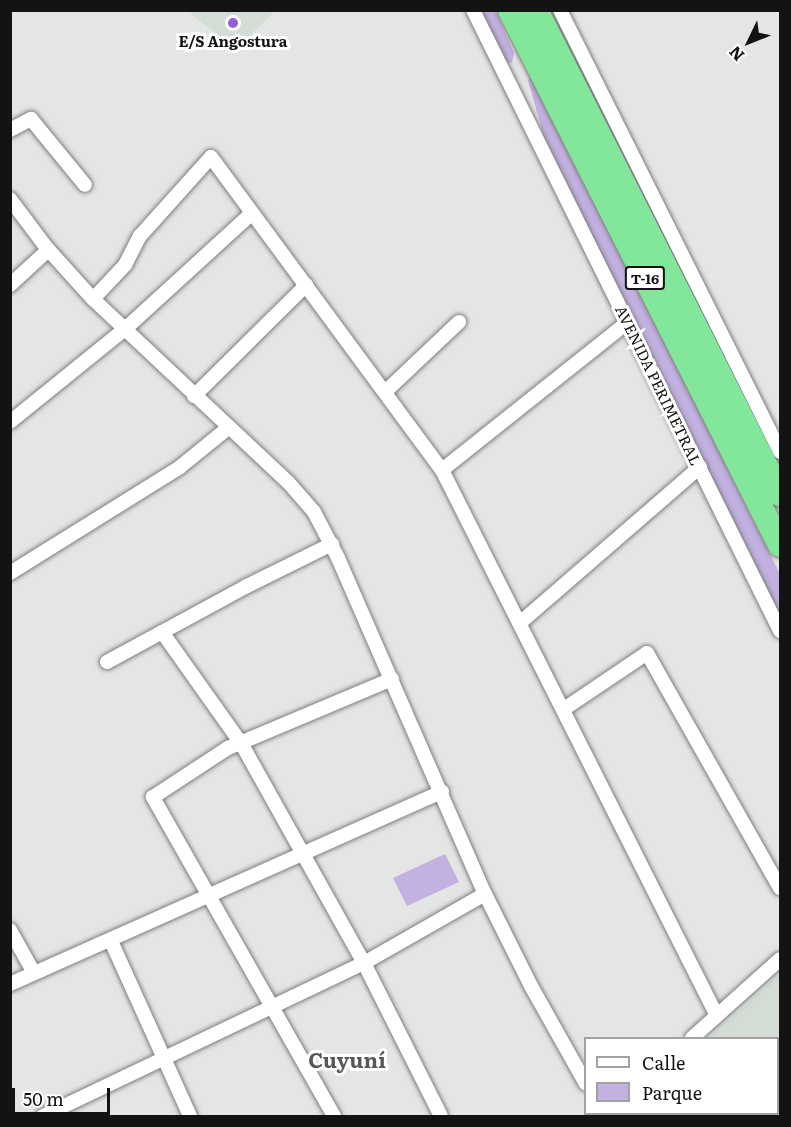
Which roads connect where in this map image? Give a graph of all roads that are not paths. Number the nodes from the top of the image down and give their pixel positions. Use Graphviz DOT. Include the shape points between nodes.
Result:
graph roads {
  1 [pos="473,10"];
  2 [pos="510,10"];
  3 [pos="536,10"];
  4 [pos="560,10"];
  5 [pos="10,130"];
  6 [pos="85,185"];
  7 [pos="10,199"];
  8 [pos="251,214"];
  9 [pos="48,250"];
  10 [pos="10,285"];
  11 [pos="306,285"];
  12 [pos="93,298"];
  13 [pos="459,322"];
  14 [pos="628,322"];
  15 [pos="125,329"];
  16 [pos="385,392"];
  17 [pos="194,396"];
  18 [pos="10,422"];
  19 [pos="228,428"];
  20 [pos="780,452"];
  21 [pos="700,467"];
  22 [pos="442,470"];
  23 [pos="780,494"];
  24 [pos="332,544"];
  25 [pos="780,545"];
  26 [pos="10,573"];
  27 [pos="521,622"];
  28 [pos="780,631"];
  29 [pos="162,632"];
  30 [pos="107,662"];
  31 [pos="392,679"];
  32 [pos="564,709"];
  33 [pos="240,743"];
  34 [pos="442,792"];
  35 [pos="303,854"];
  36 [pos="780,888"];
  37 [pos="485,894"];
  38 [pos="208,896"];
  39 [pos="10,930"];
  40 [pos="111,941"];
  41 [pos="780,959"];
  42 [pos="364,963"];
  43 [pos="34,974"];
  44 [pos="10,984"];
  45 [pos="274,1008"];
  46 [pos="717,1016"];
  47 [pos="693,1037"];
  48 [pos="164,1059"];
  49 [pos="584,1082"];
  50 [pos="43,1116"];
  51 [pos="190,1116"];
  52 [pos="334,1116"];
  53 [pos="441,1116"];
  1 -- 14 [label="street, AVENIDA PERIMETRAL"];
  2 -- 25 [label="highway, T-16"];
  3 -- 23 [label="highway, T-16"];
  4 -- 20 [label="street"];
  5 -- 6 [label="street" via="31,119"];
  7 -- 9 [label="street"];
  8 -- 11 [label="street"];
  8 -- 12 [label="street" via="211,157 140,236 125,265"];
  8 -- 15 [label="street"];
  9 -- 10 [label="street"];
  9 -- 12 [label="street"];
  11 -- 16 [label="street"];
  11 -- 17 [label="street"];
  12 -- 15 [label="street"];
  13 -- 16 [label="street"];
  14 -- 21 [label="street, AVENIDA PERIMETRAL"];
  14 -- 22 [label="street"];
  15 -- 17 [label="street"];
  15 -- 18 [label="street"];
  16 -- 22 [label="street"];
  17 -- 19 [label="street"];
  19 -- 24 [label="street" via="302,497"];
  19 -- 26 [label="street" via="180,467"];
  21 -- 27 [label="street"];
  21 -- 28 [label="street, AVENIDA PERIMETRAL"];
  22 -- 27 [label="street"];
  24 -- 29 [label="street"];
  24 -- 31 [label="street"];
  27 -- 32 [label="street"];
  29 -- 30 [label="street"];
  29 -- 33 [label="street"];
  31 -- 33 [label="street"];
  31 -- 34 [label="street"];
  32 -- 36 [label="street" via="647,653"];
  32 -- 46 [label="street"];
  33 -- 35 [label="street"];
  33 -- 38 [label="street" via="153,796"];
  34 -- 35 [label="street"];
  34 -- 37 [label="street"];
  35 -- 38 [label="street"];
  35 -- 42 [label="street"];
  37 -- 42 [label="street"];
  37 -- 49 [label="street"];
  38 -- 40 [label="street"];
  38 -- 45 [label="street"];
  39 -- 43 [label="street"];
  40 -- 43 [label="street"];
  40 -- 48 [label="street"];
  41 -- 46 [label="street"];
  42 -- 45 [label="street"];
  42 -- 53 [label="street"];
  43 -- 44 [label="street"];
  45 -- 48 [label="street"];
  45 -- 52 [label="street"];
  46 -- 47 [label="street"];
  48 -- 50 [label="street"];
  48 -- 51 [label="street"];
}
